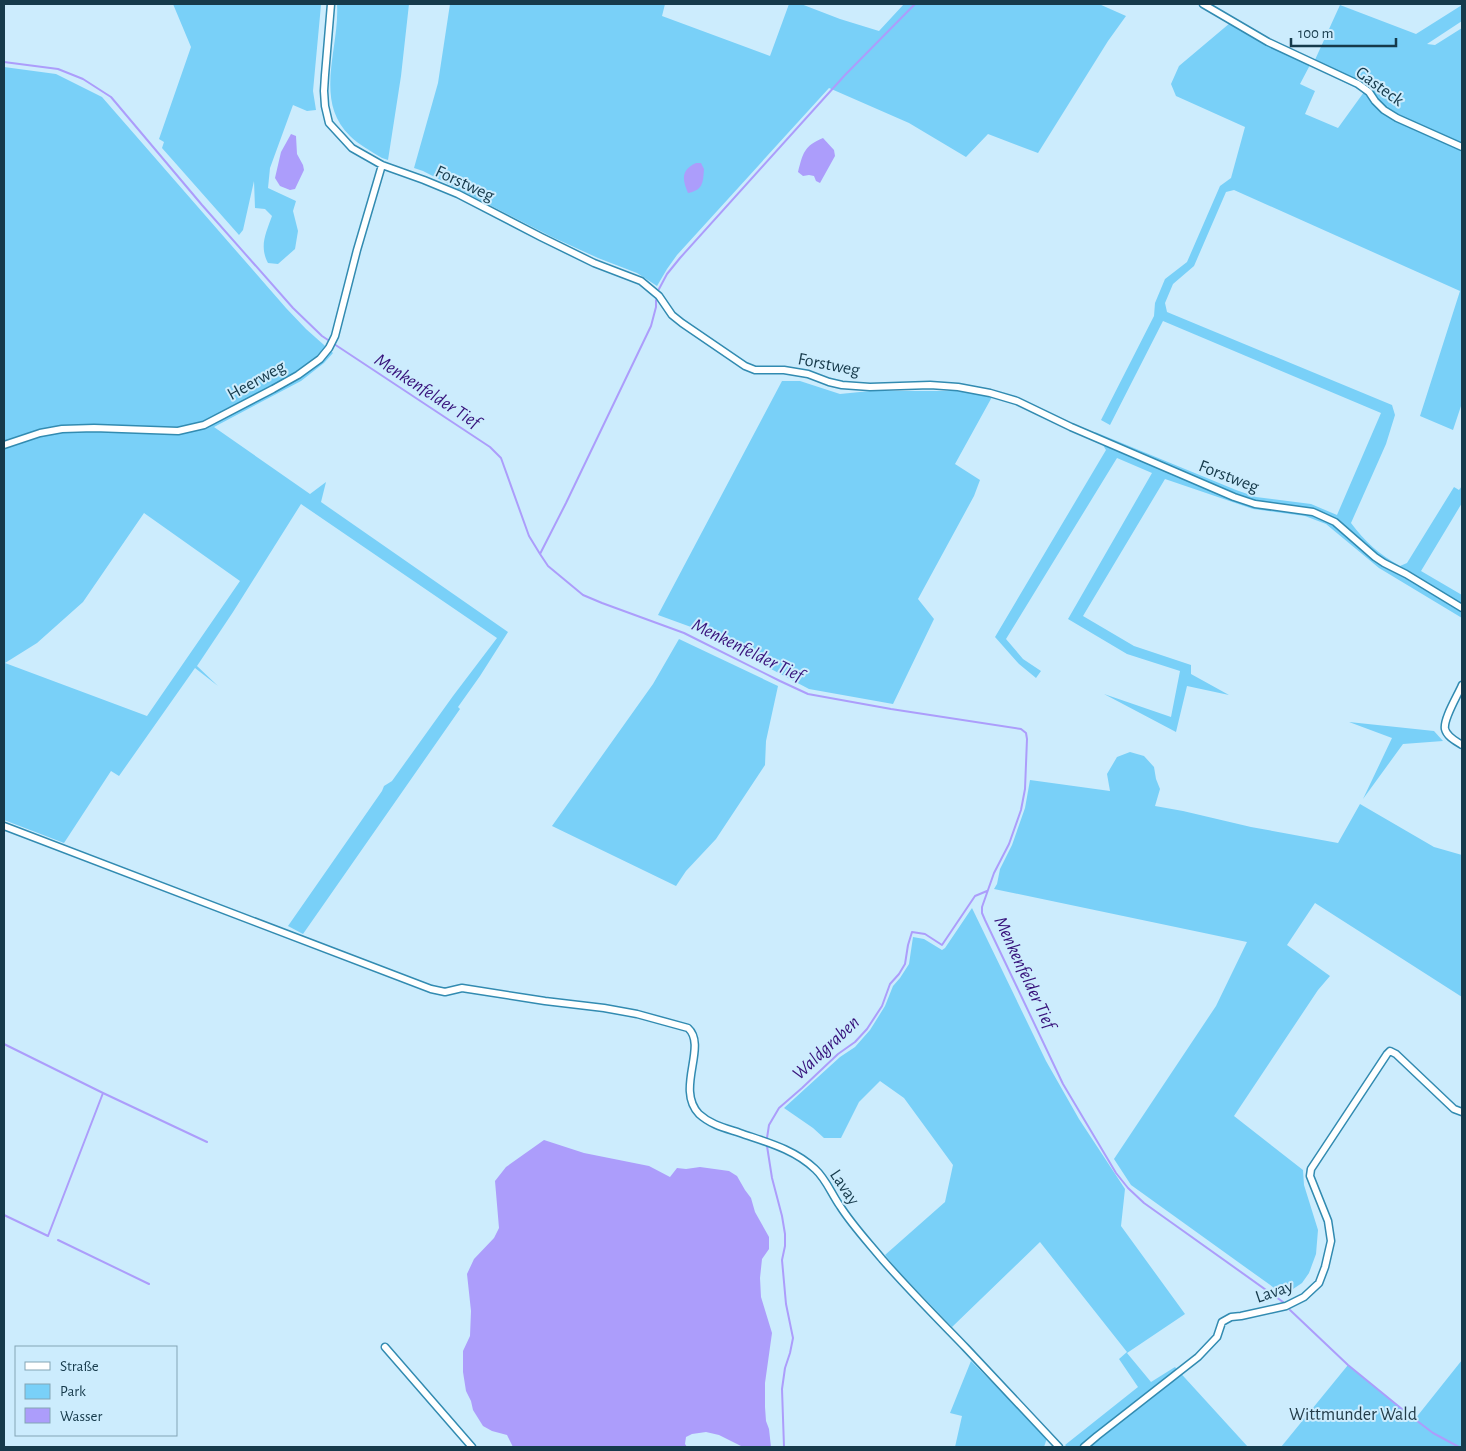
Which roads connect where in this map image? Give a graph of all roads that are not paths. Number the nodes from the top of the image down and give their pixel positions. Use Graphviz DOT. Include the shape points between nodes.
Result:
graph roads {
  1 [pos="331,4"];
  2 [pos="1204,4"];
  3 [pos="1462,147"];
  4 [pos="382,165"];
  5 [pos="4,445"];
  6 [pos="1462,608"];
  7 [pos="1462,685"];
  8 [pos="1462,745"];
  9 [pos="4,826"];
  10 [pos="1462,1112"];
  11 [pos="386,1347"];
  12 [pos="472,1447"];
  13 [pos="1059,1447"];
  14 [pos="1084,1447"];
  1 -- 4 [label="street, Forstweg" via="324,91 329,123 352,148"];
  2 -- 3 [label="street, Gasteck" via="1268,42 1358,84 1384,110 1397,118"];
  4 -- 5 [label="street, Heerweg" via="335,336 320,359 298,375 204,425 178,431 62,429"];
  4 -- 6 [label="street, Forstweg" via="458,194 567,250 641,281 659,296 682,324 745,366 756,370 808,374 842,385 958,387 1017,401 1234,497 1256,504 1313,512 1335,522 1375,558"];
  7 -- 8 [label="street" via="1445,722 1445,731"];
  9 -- 13 [label="street, Lavay" via="431,989 445,992 462,988 604,1008 688,1028 696,1043 690,1077 691,1097 698,1112 712,1124 778,1146 814,1168 852,1224 884,1262"];
  10 -- 14 [label="street, Lavay" via="1454,1109 1390,1051 1311,1169 1310,1176 1328,1221 1331,1241 1319,1283 1304,1297 1286,1306 1231,1317 1222,1322 1217,1337 1198,1357"];
  11 -- 12 [label="street"];
}
